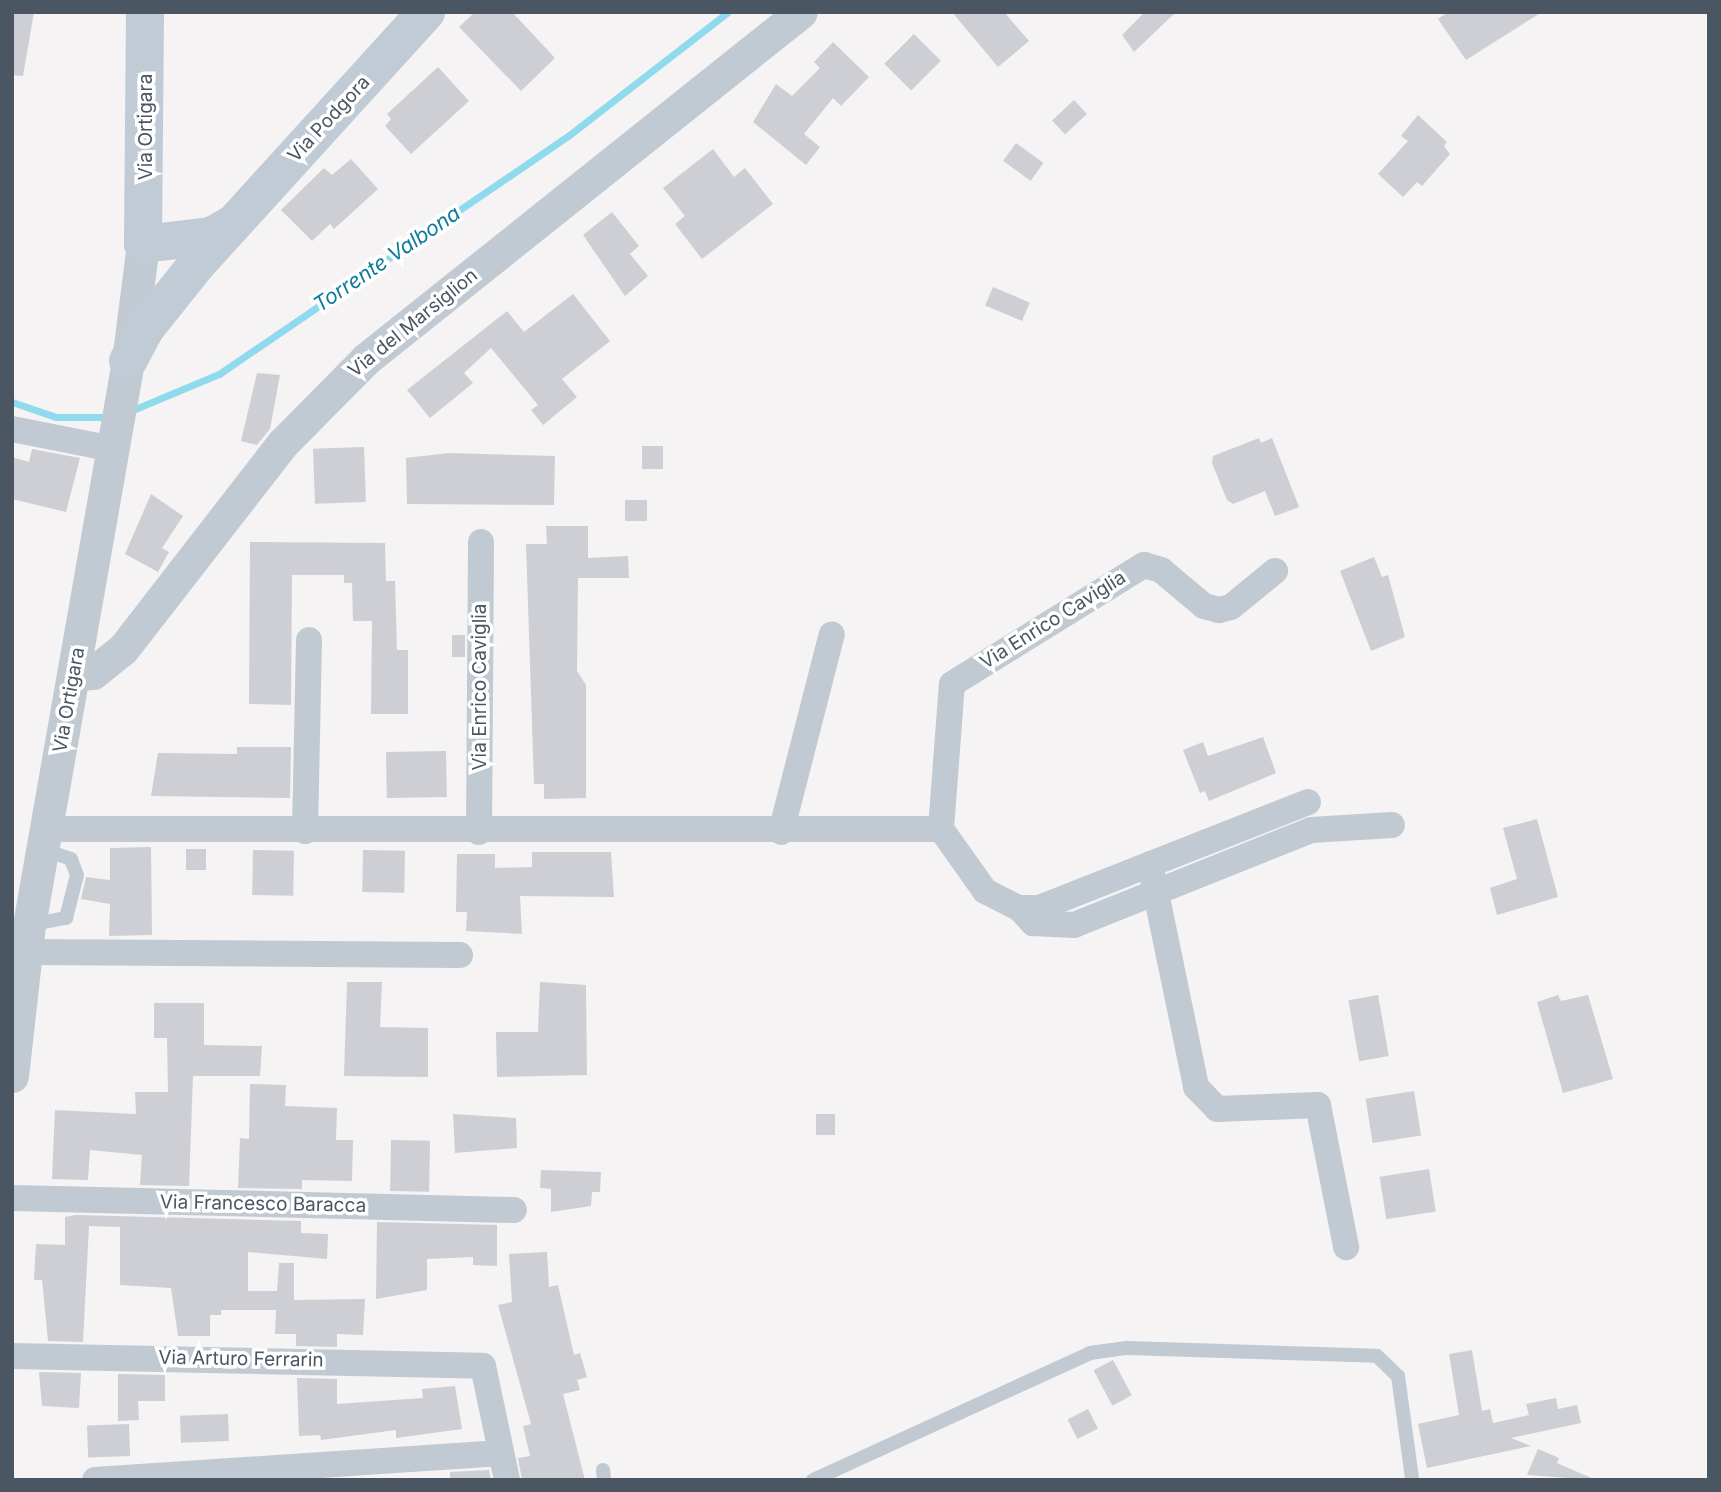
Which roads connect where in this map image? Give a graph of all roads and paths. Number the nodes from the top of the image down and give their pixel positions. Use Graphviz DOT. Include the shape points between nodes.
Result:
graph roads {
  1 [pos="145,12"];
  2 [pos="426,12"];
  3 [pos="801,12"];
  4 [pos="231,225"];
  5 [pos="142,252"];
  6 [pos="191,271"];
  7 [pos="126,373"];
  8 [pos="12,429"];
  9 [pos="114,441"];
  10 [pos="481,542"];
  11 [pos="1275,571"];
  12 [pos="832,634"];
  13 [pos="309,640"];
  14 [pos="73,675"];
  15 [pos="1308,802"];
  16 [pos="1392,825"];
  17 [pos="941,829"];
  18 [pos="305,831"];
  19 [pos="479,832"];
  20 [pos="781,832"];
  21 [pos="44,839"];
  22 [pos="1150,864"];
  23 [pos="1156,892"];
  24 [pos="1018,908"];
  25 [pos="27,939"];
  26 [pos="460,955"];
  27 [pos="12,1076"];
  28 [pos="12,1198"];
  29 [pos="514,1210"];
  30 [pos="1346,1247"];
  31 [pos="12,1356"];
  32 [pos="501,1453"];
  33 [pos="1412,1478"];
  34 [pos="95,1480"];
  35 [pos="507,1480"];
  36 [pos="813,1480"];
  1 -- 5 [label="main road, Via Ortigara"];
  2 -- 4 [label="main road, Via Podgora"];
  3 -- 14 [label="street, Via del Marsiglion" via="366,359 283,443 123,649 93,673"];
  4 -- 5 [label="main road, Via Podgora" via="211,236"];
  4 -- 6 [label="main road, Via Podgora"];
  5 -- 6 [label="main road" via="163,273"];
  5 -- 7 [label="street, Via Ortigara"];
  6 -- 7 [label="main road, Via Podgora" via="145,329"];
  7 -- 9 [label="street, Via Ortigara"];
  8 -- 9 [label="street"];
  9 -- 14 [label="street, Via Ortigara"];
  10 -- 19 [label="street, Via Enrico Caviglia"];
  11 -- 17 [label="street, Via Enrico Caviglia" via="1231,607 1219,610 1204,606 1161,570 1144,565 952,684"];
  12 -- 20 [label="street"];
  13 -- 18 [label="street"];
  14 -- 21 [label="street, Via Ortigara"];
  15 -- 22 [label="street"];
  16 -- 23 [label="street" via="1311,830"];
  17 -- 20 [label="street"];
  17 -- 24 [label="street" via="985,891"];
  18 -- 19 [label="street"];
  18 -- 21 [label="street"];
  19 -- 20 [label="street"];
  21 -- 25 [label="street, Via Ortigara"];
  22 -- 23 [label="street"];
  22 -- 24 [label="street" via="1039,908"];
  23 -- 24 [label="street" via="1054,928 1033,923"];
  23 -- 30 [label="street" via="1196,1087 1217,1109 1318,1104"];
  25 -- 26 [label="street"];
  25 -- 27 [label="street, Via Ortigara"];
  28 -- 29 [label="street, Via Francesco Baracca"];
  31 -- 32 [label="street, Via Arturo Ferrarin" via="470,1363 483,1366"];
  32 -- 34 [label="street"];
  32 -- 35 [label="street"];
  33 -- 36 [label="lane" via="1398,1376 1377,1356 1127,1348 1090,1353"];
}
